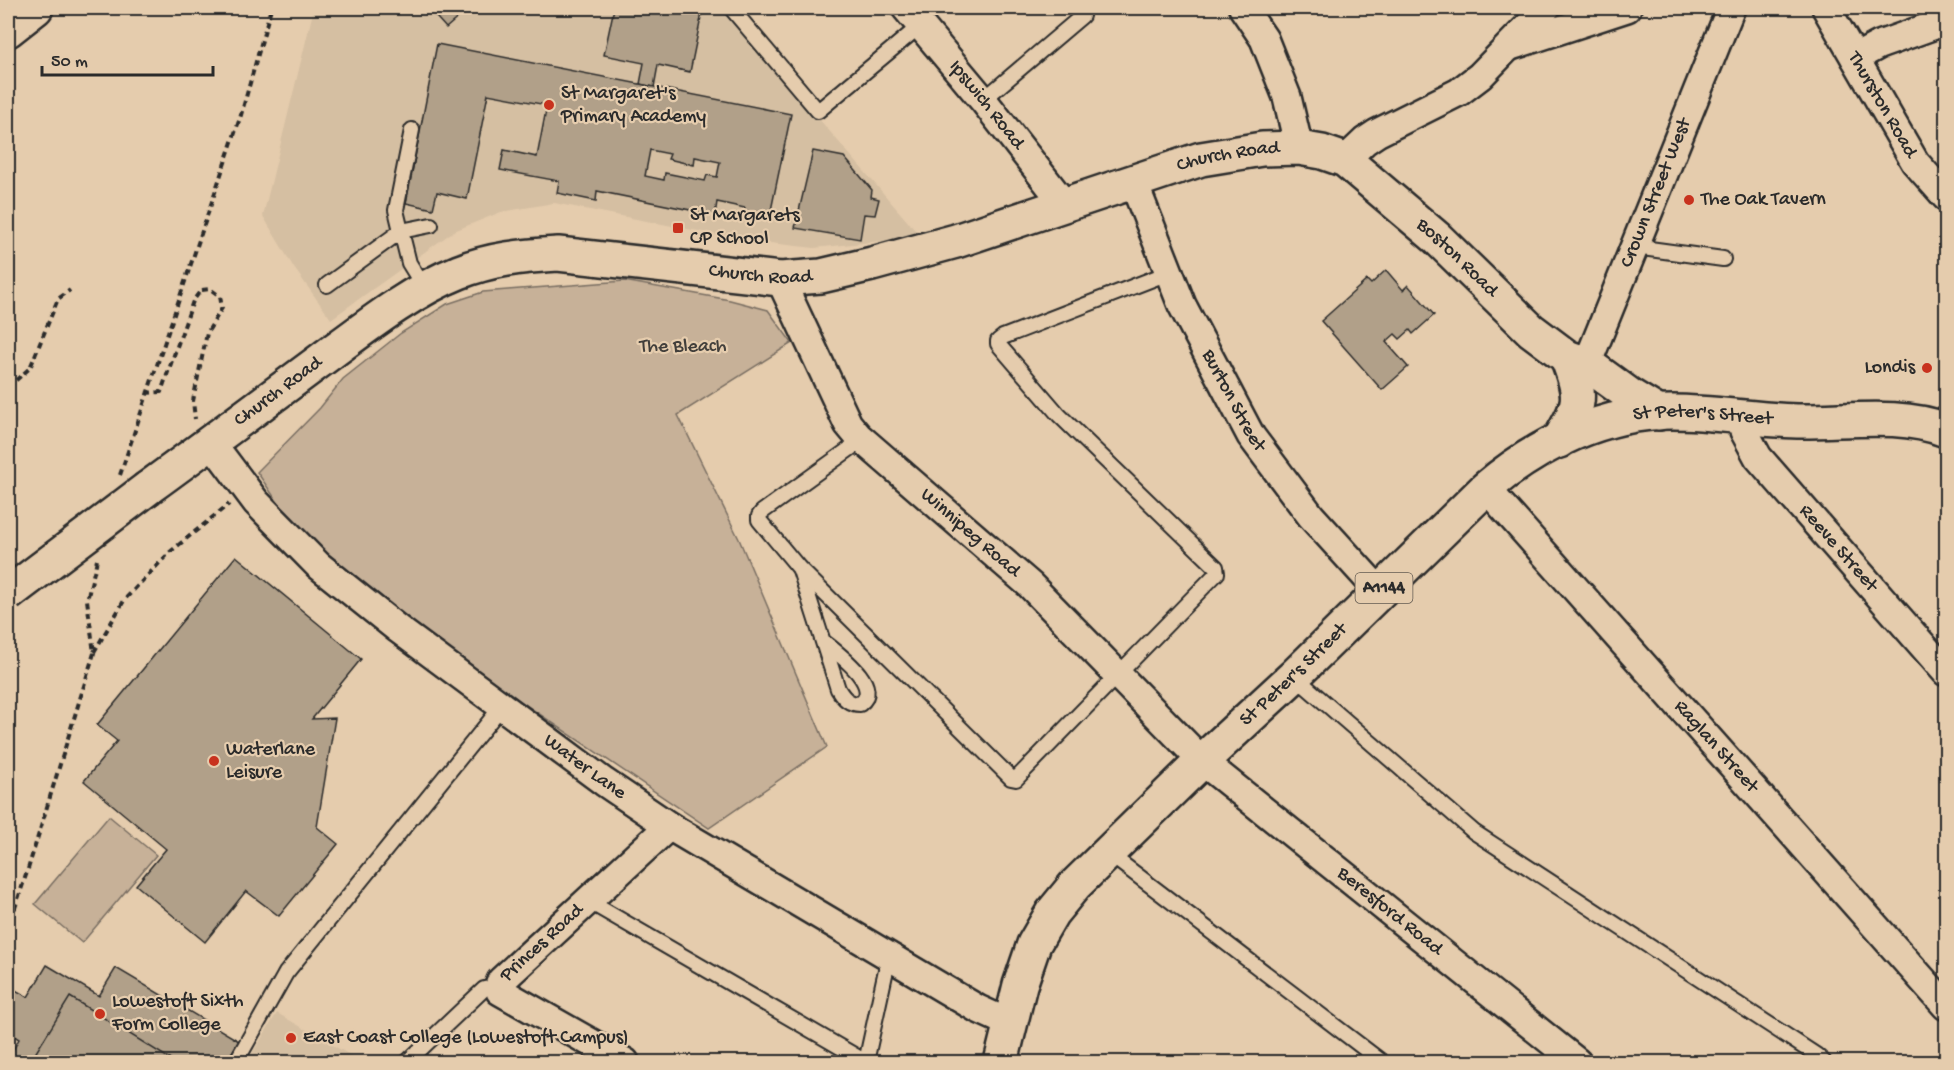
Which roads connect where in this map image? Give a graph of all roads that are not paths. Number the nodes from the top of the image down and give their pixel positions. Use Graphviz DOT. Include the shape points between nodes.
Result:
graph roads {
  1 [pos="36,8"];
  2 [pos="731,8"];
  3 [pos="1243,8"];
  4 [pos="1546,8"];
  5 [pos="1627,8"];
  6 [pos="1731,8"];
  7 [pos="1826,8"];
  8 [pos="1083,10"];
  9 [pos="914,16"];
  10 [pos="1947,21"];
  11 [pos="8,30"];
  12 [pos="1510,46"];
  13 [pos="1855,58"];
  14 [pos="983,100"];
  15 [pos="412,130"];
  16 [pos="1299,148"];
  17 [pos="1346,160"];
  18 [pos="1133,181"];
  19 [pos="1947,197"];
  20 [pos="1065,205"];
  21 [pos="431,225"];
  22 [pos="401,231"];
  23 [pos="1635,247"];
  24 [pos="1723,259"];
  25 [pos="1168,273"];
  26 [pos="780,279"];
  27 [pos="327,285"];
  28 [pos="425,288"];
  29 [pos="1576,365"];
  30 [pos="1659,412"];
  31 [pos="1743,418"];
  32 [pos="1943,424"];
  33 [pos="862,440"];
  34 [pos="1558,441"];
  35 [pos="211,442"];
  36 [pos="1486,488"];
  37 [pos="799,568"];
  38 [pos="1380,592"];
  39 [pos="8,594"];
  40 [pos="823,641"];
  41 [pos="1947,672"];
  42 [pos="1118,675"];
  43 [pos="1294,676"];
  44 [pos="502,706"];
  45 [pos="1202,761"];
  46 [pos="669,826"];
  47 [pos="1108,852"];
  48 [pos="588,901"];
  49 [pos="889,956"];
  50 [pos="499,986"];
  51 [pos="1947,1006"];
  52 [pos="1011,1024"];
  53 [pos="236,1062"];
  54 [pos="407,1062"];
  55 [pos="625,1062"];
  56 [pos="866,1062"];
  57 [pos="1001,1062"];
  58 [pos="1382,1062"];
  59 [pos="1577,1062"];
  60 [pos="1824,1062"];
  1 -- 11 [label="main road"];
  2 -- 9 [label="lane" via="818,111"];
  3 -- 16 [label="street" via="1264,39 1283,87"];
  4 -- 12 [label="street"];
  5 -- 12 [label="street"];
  6 -- 23 [label="street, Crown Street West"];
  7 -- 13 [label="street, Thurston Road"];
  8 -- 14 [label="lane"];
  9 -- 14 [label="street, Ipswich Road"];
  10 -- 13 [label="street" via="1879,45"];
  12 -- 17 [label="street" via="1459,92 1365,141"];
  13 -- 19 [label="street, Thurston Road" via="1916,162"];
  14 -- 20 [label="street, Ipswich Road"];
  15 -- 22 [label="lane" via="396,210"];
  16 -- 17 [label="main road, Church Road"];
  16 -- 18 [label="main road, Church Road" via="1262,148 1201,159"];
  17 -- 29 [label="main road, Boston Road" via="1437,237 1531,330"];
  18 -- 20 [label="main road, Church Road"];
  18 -- 25 [label="street, Burton Street"];
  20 -- 26 [label="main road, Church Road" via="872,264 821,276"];
  21 -- 22 [label="lane"];
  22 -- 27 [label="lane"];
  22 -- 28 [label="lane" via="409,263"];
  23 -- 24 [label="lane"];
  23 -- 29 [label="street, Crown Street West"];
  25 -- 38 [label="street, Burton Street" via="1251,436 1311,516"];
  25 -- 42 [label="lane" via="998,341 1059,415 1216,567 1217,573"];
  26 -- 28 [label="main road, Church Road" via="558,254 488,262"];
  26 -- 33 [label="street, Winnipeg Road" via="848,424"];
  28 -- 35 [label="main road, Church Road"];
  29 -- 30 [label="main road, Boston Road"];
  29 -- 34 [label="main road" via="1578,402"];
  30 -- 31 [label="main road, St Peter's Street / A1144"];
  30 -- 34 [label="main road, St Peter's Street / A1144" via="1584,428"];
  31 -- 32 [label="main road, St Peter's Street / A1144"];
  31 -- 41 [label="street, Reeve Street" via="1744,431 1758,457"];
  33 -- 37 [label="lane" via="759,516"];
  33 -- 42 [label="street, Winnipeg Road" via="1030,585"];
  34 -- 36 [label="main road, St Peter's Street / A1144" via="1510,468"];
  35 -- 39 [label="main road, Church Road, bridge" via="132,487"];
  35 -- 44 [label="street, Water Lane" via="256,502 318,565"];
  36 -- 38 [label="main road, St Peter's Street / A1144"];
  36 -- 51 [label="street, Raglan Street"];
  37 -- 40 [label="lane"];
  37 -- 42 [label="lane" via="1011,778 1016,779"];
  38 -- 43 [label="main road, St Peter's Street / A1144"];
  42 -- 45 [label="street, Winnipeg Road"];
  43 -- 45 [label="main road, St Peter's Street / A1144"];
  43 -- 60 [label="lane" via="1474,832"];
  44 -- 46 [label="street, Water Lane"];
  44 -- 53 [label="lane" via="286,973"];
  45 -- 47 [label="main road, St Peter's Street / A1144"];
  45 -- 59 [label="street, Beresford Road"];
  46 -- 48 [label="street, Princes Road"];
  46 -- 49 [label="street, Water Lane"];
  47 -- 52 [label="main road, St Peter's Street / A1144" via="1067,894 1034,944"];
  47 -- 58 [label="lane"];
  48 -- 50 [label="street, Princes Road"];
  48 -- 56 [label="lane"];
  49 -- 52 [label="street, Water Lane"];
  49 -- 56 [label="lane"];
  50 -- 54 [label="lane" via="484,989"];
  50 -- 55 [label="street, Princes Road" via="500,991"];
  52 -- 57 [label="main road, St Peter's Street / A1144"];
}
